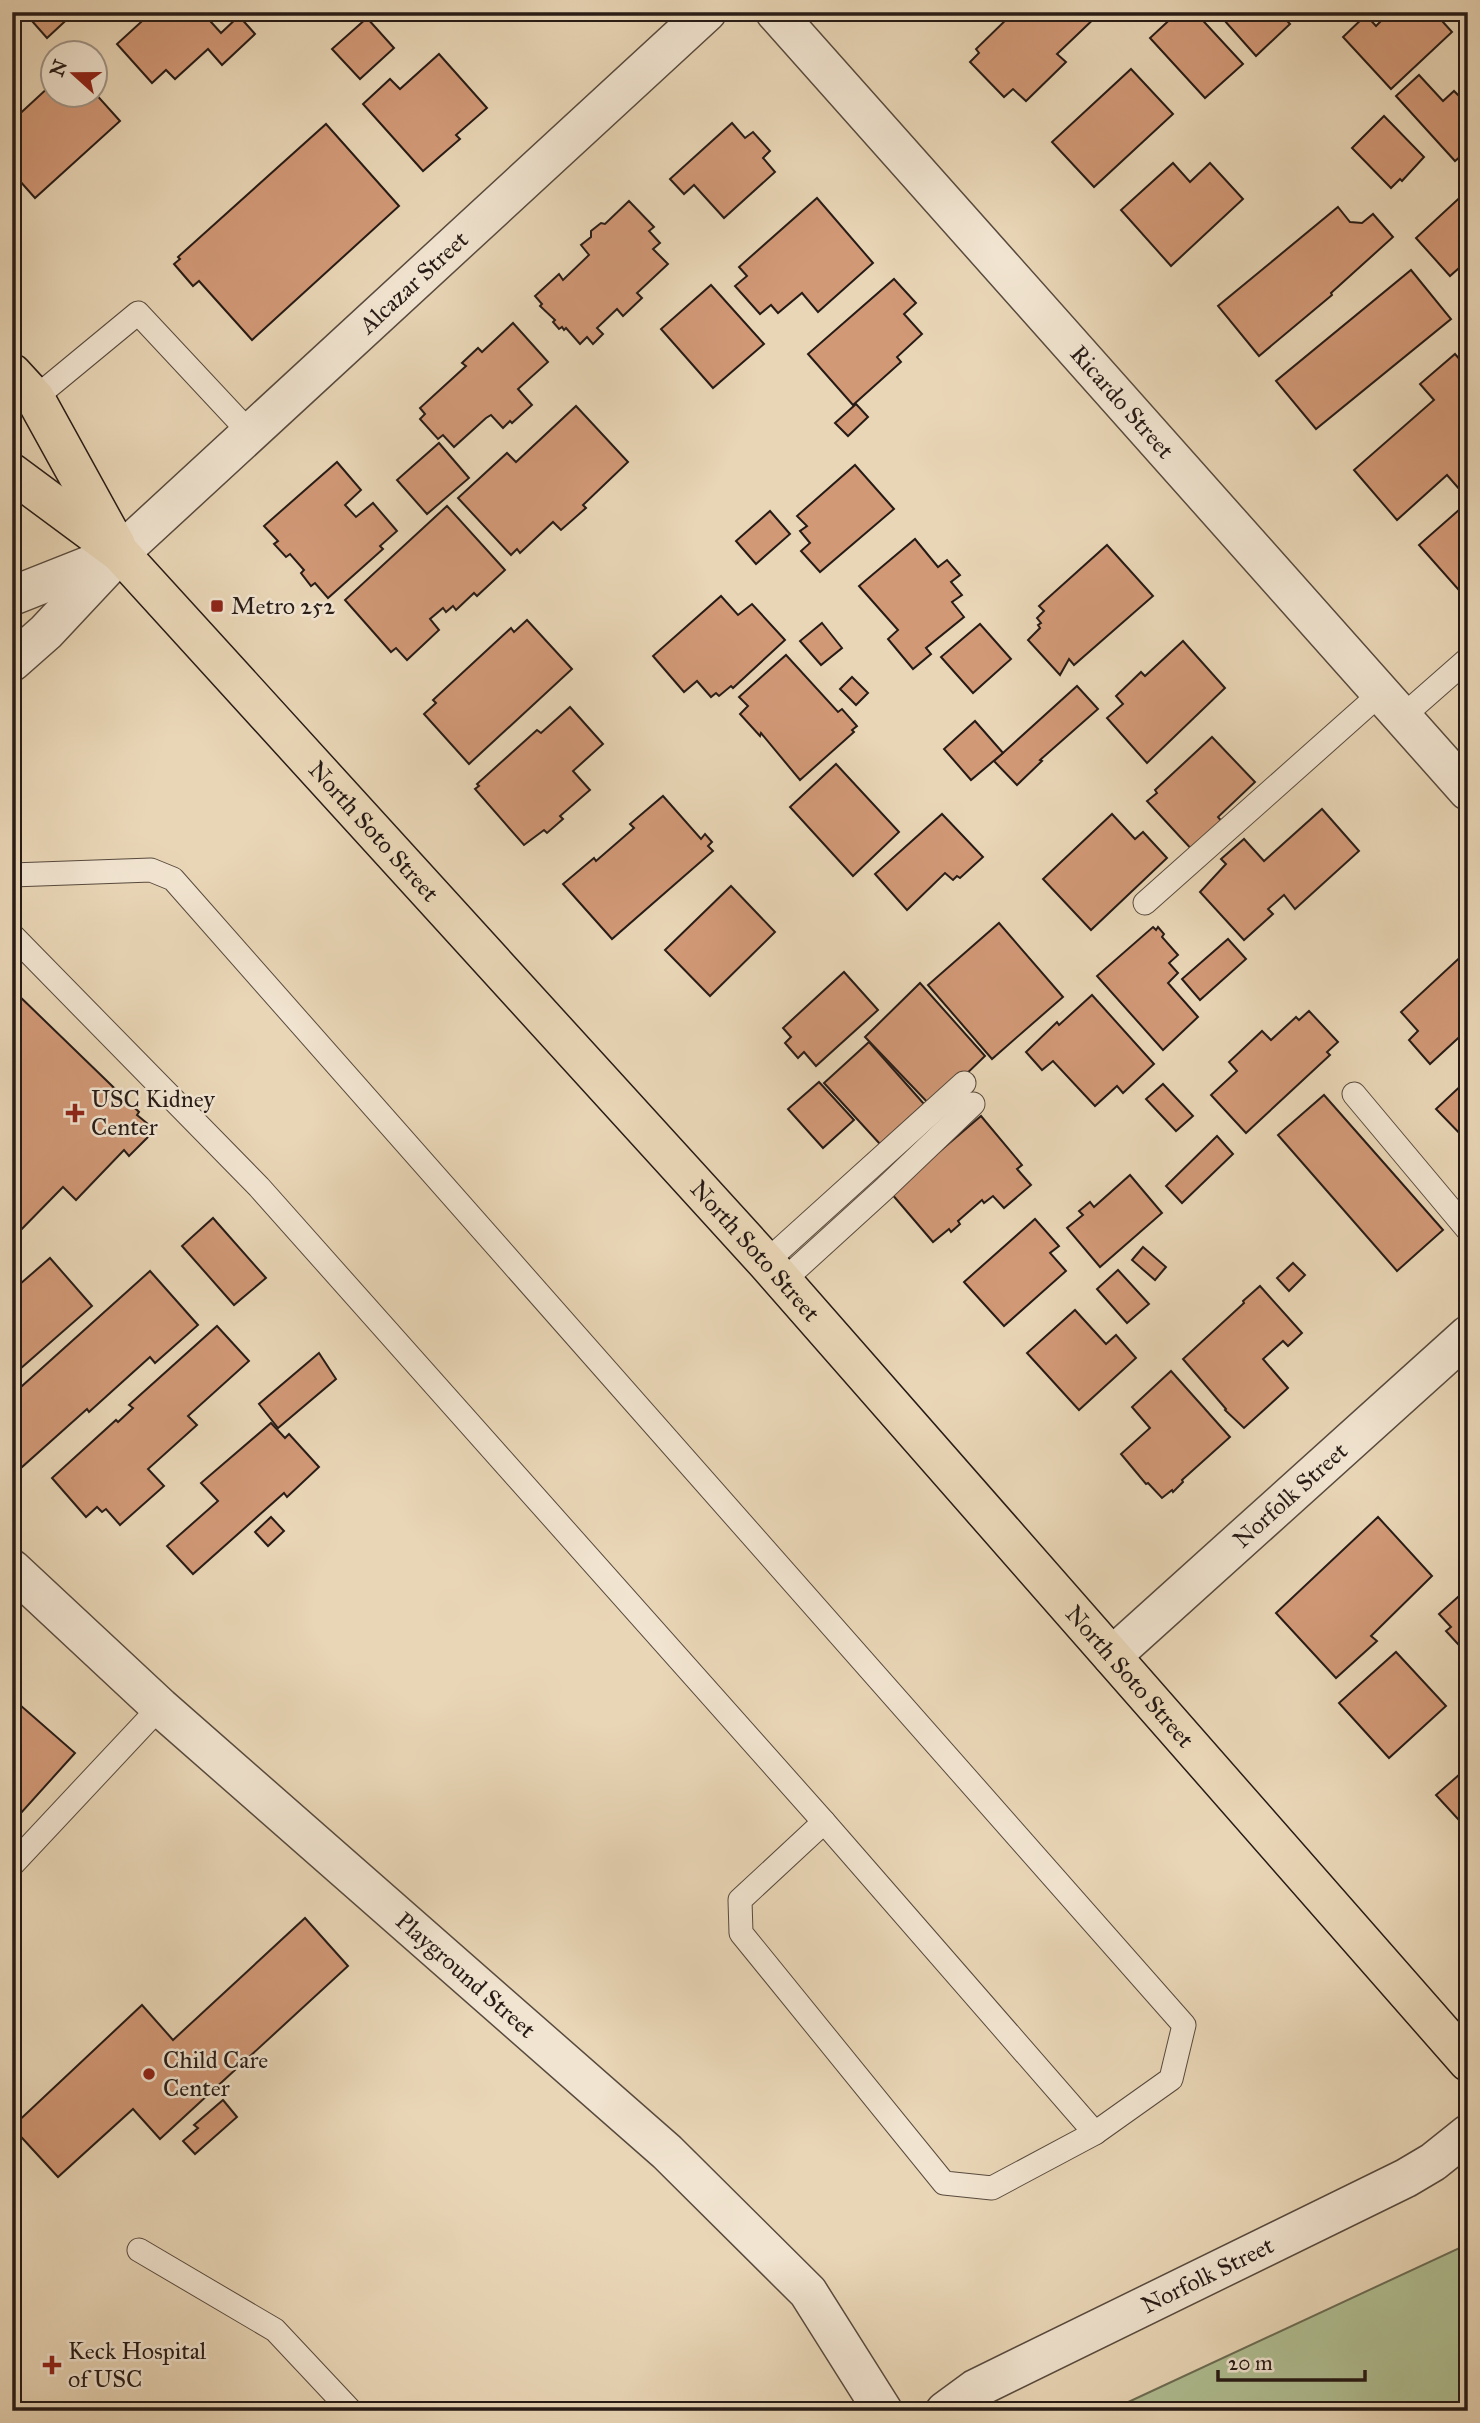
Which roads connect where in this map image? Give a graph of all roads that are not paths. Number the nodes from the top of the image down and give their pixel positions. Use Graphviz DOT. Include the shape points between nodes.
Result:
graph roads {
  1 [pos="708,12"];
  2 [pos="775,12"];
  3 [pos="23,386"];
  4 [pos="250,433"];
  5 [pos="12,473"];
  6 [pos="120,553"];
  7 [pos="12,596"];
  8 [pos="1468,659"];
  9 [pos="12,662"];
  10 [pos="1391,705"];
  11 [pos="1468,791"];
  12 [pos="12,874"];
  13 [pos="1145,903"];
  14 [pos="12,935"];
  15 [pos="969,1094"];
  16 [pos="1354,1094"];
  17 [pos="1468,1230"];
  18 [pos="774,1271"];
  19 [pos="1468,1335"];
  20 [pos="12,1569"];
  21 [pos="1112,1656"];
  22 [pos="160,1707"];
  23 [pos="824,1822"];
  24 [pos="12,1865"];
  25 [pos="1468,2062"];
  26 [pos="1095,2133"];
  27 [pos="1468,2134"];
  28 [pos="139,2250"];
  29 [pos="351,2411"];
  30 [pos="883,2411"];
  31 [pos="945,2411"];
  1 -- 4 [label="street, Alcazar Street"];
  2 -- 10 [label="street, Ricardo Street"];
  3 -- 4 [label="lane" via="138,313"];
  3 -- 6 [label="main road"];
  4 -- 6 [label="street, Alcazar Street"];
  5 -- 6 [label="main road, North Soto Street"];
  6 -- 7 [label="street, Alcazar Street"];
  6 -- 9 [label="street, Alcazar Street"];
  6 -- 18 [label="main road, North Soto Street"];
  8 -- 10 [label="lane"];
  10 -- 11 [label="street, Ricardo Street"];
  10 -- 13 [label="lane"];
  12 -- 26 [label="lane" via="151,870 173,879 1184,2025 1171,2080"];
  14 -- 23 [label="lane" via="259,1187"];
  15 -- 18 [label="lane"];
  16 -- 17 [label="lane"];
  18 -- 21 [label="main road, North Soto Street"];
  19 -- 21 [label="street, Norfolk Street"];
  20 -- 22 [label="street, Playground Street"];
  21 -- 25 [label="main road, North Soto Street"];
  22 -- 24 [label="lane"];
  22 -- 30 [label="street, Playground Street" via="677,2161 808,2292"];
  23 -- 26 [label="lane"];
  23 -- 26 [label="lane" via="740,1900 741,1933 944,2183 992,2188"];
  27 -- 31 [label="street, Norfolk Street" via="1406,2178 975,2389"];
  28 -- 29 [label="lane" via="275,2330"];
}
